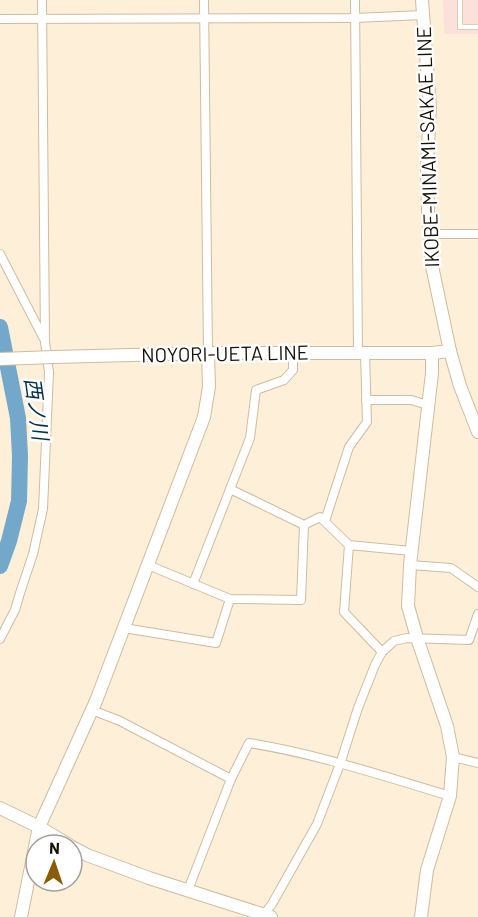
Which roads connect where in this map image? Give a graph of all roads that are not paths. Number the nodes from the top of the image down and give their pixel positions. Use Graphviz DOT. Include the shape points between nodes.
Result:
graph roads {
  1 [pos="42,0"];
  2 [pos="204,0"];
  3 [pos="355,0"];
  4 [pos="422,0"];
  5 [pos="460,0"];
  6 [pos="423,15"];
  7 [pos="204,18"];
  8 [pos="355,18"];
  9 [pos="0,19"];
  10 [pos="42,19"];
  11 [pos="478,27"];
  12 [pos="429,234"];
  13 [pos="478,234"];
  14 [pos="0,254"];
  15 [pos="45,342"];
  16 [pos="450,351"];
  17 [pos="208,353"];
  18 [pos="293,353"];
  19 [pos="361,353"];
  20 [pos="432,353"];
  21 [pos="0,359"];
  22 [pos="366,400"];
  23 [pos="428,405"];
  24 [pos="478,432"];
  25 [pos="230,489"];
  26 [pos="325,521"];
  27 [pos="304,525"];
  28 [pos="349,545"];
  29 [pos="411,551"];
  30 [pos="410,565"];
  31 [pos="148,566"];
  32 [pos="193,584"];
  33 [pos="478,587"];
  34 [pos="230,599"];
  35 [pos="478,614"];
  36 [pos="124,628"];
  37 [pos="417,638"];
  38 [pos="0,639"];
  39 [pos="469,640"];
  40 [pos="478,645"];
  41 [pos="382,652"];
  42 [pos="92,710"];
  43 [pos="453,757"];
  44 [pos="340,764"];
  45 [pos="478,764"];
  46 [pos="231,779"];
  47 [pos="450,796"];
  48 [pos="0,808"];
  49 [pos="39,827"];
  50 [pos="49,833"];
  51 [pos="84,853"];
  52 [pos="188,890"];
  53 [pos="266,916"];
  54 [pos="21,917"];
  55 [pos="421,917"];
  1 -- 10 [label="street"];
  2 -- 7 [label="street"];
  3 -- 8 [label="street"];
  4 -- 6 [label="street, IKOBE-MINAMI-SAKAE LINE"];
  5 -- 11 [label="lane" via="460,27"];
  6 -- 8 [label="street"];
  6 -- 12 [label="street, IKOBE-MINAMI-SAKAE LINE" via="430,107"];
  7 -- 8 [label="street"];
  7 -- 10 [label="street"];
  7 -- 17 [label="street"];
  8 -- 19 [label="street"];
  9 -- 10 [label="street"];
  10 -- 15 [label="street"];
  12 -- 13 [label="street"];
  12 -- 16 [label="street, IKOBE-MINAMI-SAKAE LINE" via="436,290"];
  14 -- 15 [label="street"];
  15 -- 38 [label="street" via="49,372 43,509 15,610"];
  16 -- 20 [label="street, NOYORI-UETA LINE"];
  16 -- 24 [label="street, IKOBE-MINAMI-SAKAE LINE"];
  17 -- 18 [label="street, NOYORI-UETA LINE"];
  17 -- 21 [label="street, NOYORI-UETA LINE, bridge"];
  17 -- 31 [label="street" via="209,387 204,417"];
  18 -- 19 [label="street, NOYORI-UETA LINE"];
  18 -- 25 [label="street" via="293,370 284,380 256,390 250,438"];
  19 -- 20 [label="street, NOYORI-UETA LINE"];
  19 -- 22 [label="street"];
  20 -- 23 [label="street"];
  22 -- 23 [label="street" via="411,400"];
  22 -- 26 [label="street" via="367,422 349,447"];
  23 -- 29 [label="street"];
  25 -- 27 [label="street"];
  25 -- 32 [label="street"];
  26 -- 27 [label="street" via="320,517"];
  26 -- 28 [label="street"];
  27 -- 34 [label="street" via="301,600"];
  28 -- 29 [label="street"];
  28 -- 41 [label="street" via="344,612"];
  29 -- 30 [label="street"];
  30 -- 33 [label="street" via="451,568"];
  30 -- 37 [label="street" via="408,606"];
  31 -- 32 [label="street"];
  31 -- 36 [label="street"];
  32 -- 34 [label="street"];
  34 -- 36 [label="street" via="216,643"];
  35 -- 39 [label="street"];
  36 -- 42 [label="street"];
  37 -- 39 [label="street"];
  37 -- 41 [label="street" via="394,641"];
  37 -- 43 [label="street" via="447,726"];
  39 -- 40 [label="street"];
  41 -- 44 [label="street"];
  42 -- 46 [label="street"];
  42 -- 49 [label="street"];
  43 -- 45 [label="street"];
  43 -- 47 [label="street"];
  44 -- 46 [label="street" via="249,743"];
  44 -- 47 [label="street"];
  44 -- 53 [label="street" via="317,824"];
  46 -- 52 [label="street"];
  47 -- 55 [label="street" via="427,870"];
  48 -- 49 [label="street"];
  49 -- 50 [label="street"];
  49 -- 54 [label="street"];
  51 -- 52 [label="street"];
  52 -- 53 [label="street"];
}
